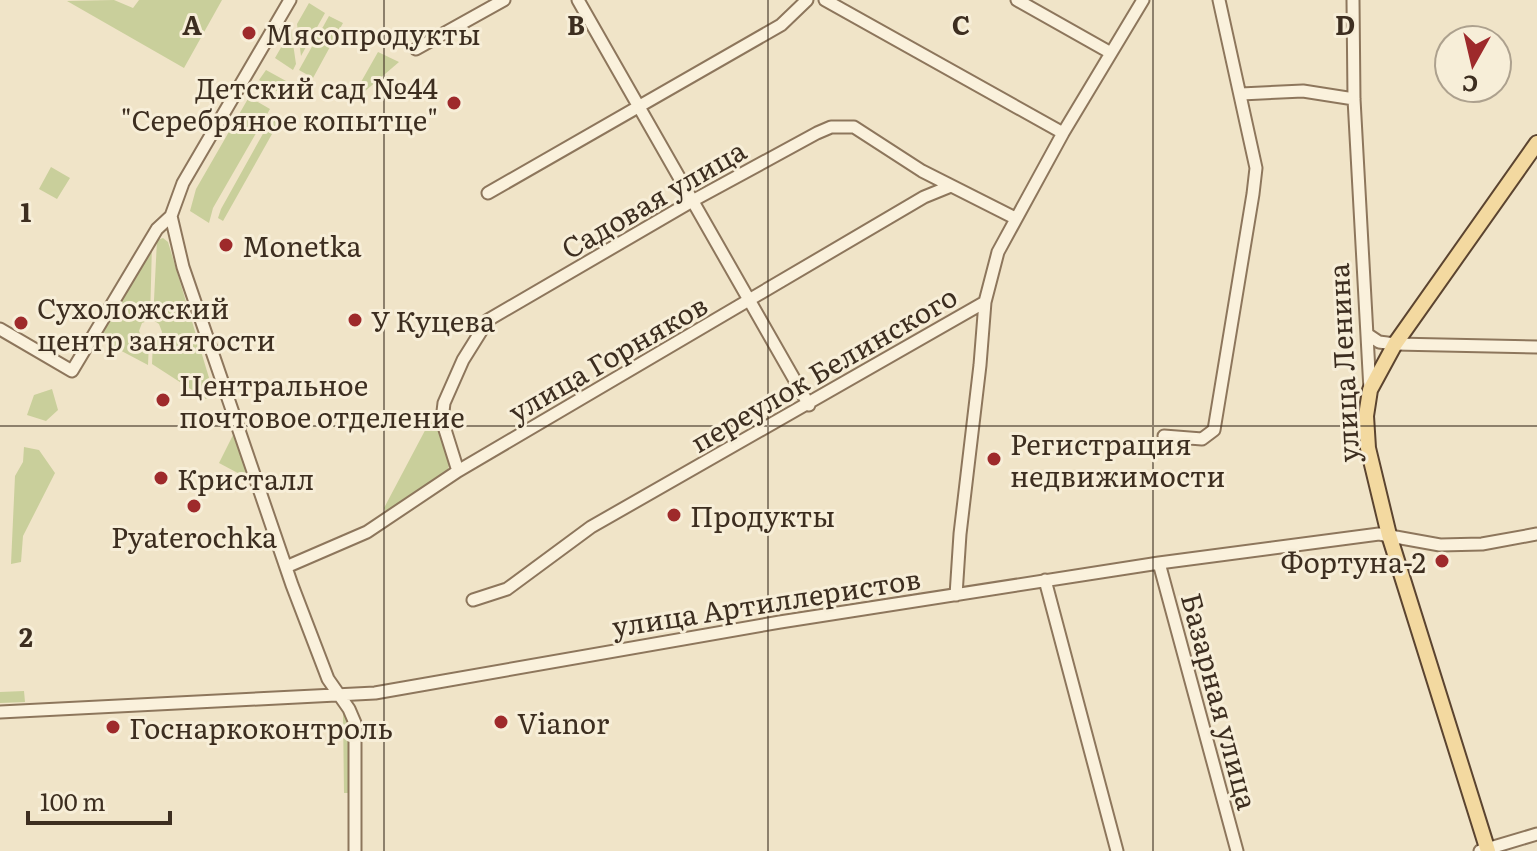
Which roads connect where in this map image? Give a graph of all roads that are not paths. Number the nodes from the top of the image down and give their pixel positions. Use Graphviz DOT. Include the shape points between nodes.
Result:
graph roads {
  1 [pos="290,0"];
  2 [pos="504,0"];
  3 [pos="578,0"];
  4 [pos="807,0"];
  5 [pos="825,0"];
  6 [pos="1017,0"];
  7 [pos="1143,0"];
  8 [pos="1219,0"];
  9 [pos="1353,0"];
  10 [pos="416,49"];
  11 [pos="1111,53"];
  12 [pos="1241,94"];
  13 [pos="1354,99"];
  14 [pos="639,106"];
  15 [pos="1063,133"];
  16 [pos="1537,143"];
  17 [pos="951,186"];
  18 [pos="488,193"];
  19 [pos="694,200"];
  20 [pos="171,216"];
  21 [pos="1015,218"];
  22 [pos="749,302"];
  23 [pos="985,302"];
  24 [pos="0,329"];
  25 [pos="1367,334"];
  26 [pos="1395,344"];
  27 [pos="1537,347"];
  28 [pos="1370,390"];
  29 [pos="809,405"];
  30 [pos="1164,436"];
  31 [pos="458,471"];
  32 [pos="1537,534"];
  33 [pos="1389,535"];
  34 [pos="1159,563"];
  35 [pos="286,567"];
  36 [pos="1045,580"];
  37 [pos="956,595"];
  38 [pos="473,600"];
  39 [pos="338,696"];
  40 [pos="0,712"];
  41 [pos="1537,834"];
  42 [pos="1485,850"];
  43 [pos="355,851"];
  44 [pos="1117,851"];
  45 [pos="1237,851"];
  1 -- 20 [label="street" via="183,183"];
  2 -- 10 [label="street"];
  3 -- 14 [label="street"];
  4 -- 14 [label="street" via="781,25"];
  5 -- 15 [label="street"];
  6 -- 11 [label="street"];
  7 -- 11 [label="street, переулок Белинского"];
  8 -- 12 [label="street"];
  9 -- 13 [label="street, улица Ленина"];
  11 -- 15 [label="street, переулок Белинского"];
  12 -- 13 [label="street" via="1303,91"];
  12 -- 30 [label="street" via="1255,181 1214,430 1202,439"];
  13 -- 25 [label="street, улица Ленина"];
  14 -- 18 [label="street"];
  14 -- 19 [label="street"];
  15 -- 21 [label="street, переулок Белинского"];
  16 -- 26 [label="main road"];
  17 -- 19 [label="street, Садовая улица" via="846,126 817,133"];
  17 -- 21 [label="street"];
  17 -- 22 [label="street, улица Горняков"];
  19 -- 22 [label="street"];
  19 -- 31 [label="street, Садовая улица" via="488,320 444,403 442,420"];
  20 -- 24 [label="street" via="157,229 72,371"];
  20 -- 35 [label="street" via="183,267"];
  21 -- 23 [label="street, переулок Белинского" via="998,252"];
  22 -- 29 [label="street"];
  22 -- 31 [label="street, улица Горняков"];
  23 -- 29 [label="street, переулок Белинского"];
  23 -- 37 [label="street"];
  25 -- 26 [label="street"];
  25 -- 28 [label="street, улица Ленина"];
  26 -- 27 [label="street"];
  26 -- 28 [label="main road"];
  28 -- 33 [label="main road, улица Ленина" via="1368,448"];
  29 -- 38 [label="street, переулок Белинского" via="591,527 507,589"];
  31 -- 35 [label="street, улица Горняков" via="367,532"];
  32 -- 33 [label="street, улица Артиллеристов" via="1440,545"];
  33 -- 34 [label="street, улица Артиллеристов"];
  33 -- 42 [label="main road, улица Ленина"];
  34 -- 36 [label="street, улица Артиллеристов"];
  34 -- 45 [label="street, Базарная улица"];
  35 -- 39 [label="street"];
  36 -- 37 [label="street, улица Артиллеристов"];
  36 -- 44 [label="street"];
  37 -- 39 [label="street, улица Артиллеристов" via="407,689"];
  39 -- 40 [label="street, улица Артиллеристов"];
  39 -- 43 [label="street" via="355,723"];
  41 -- 42 [label="street"];
}
